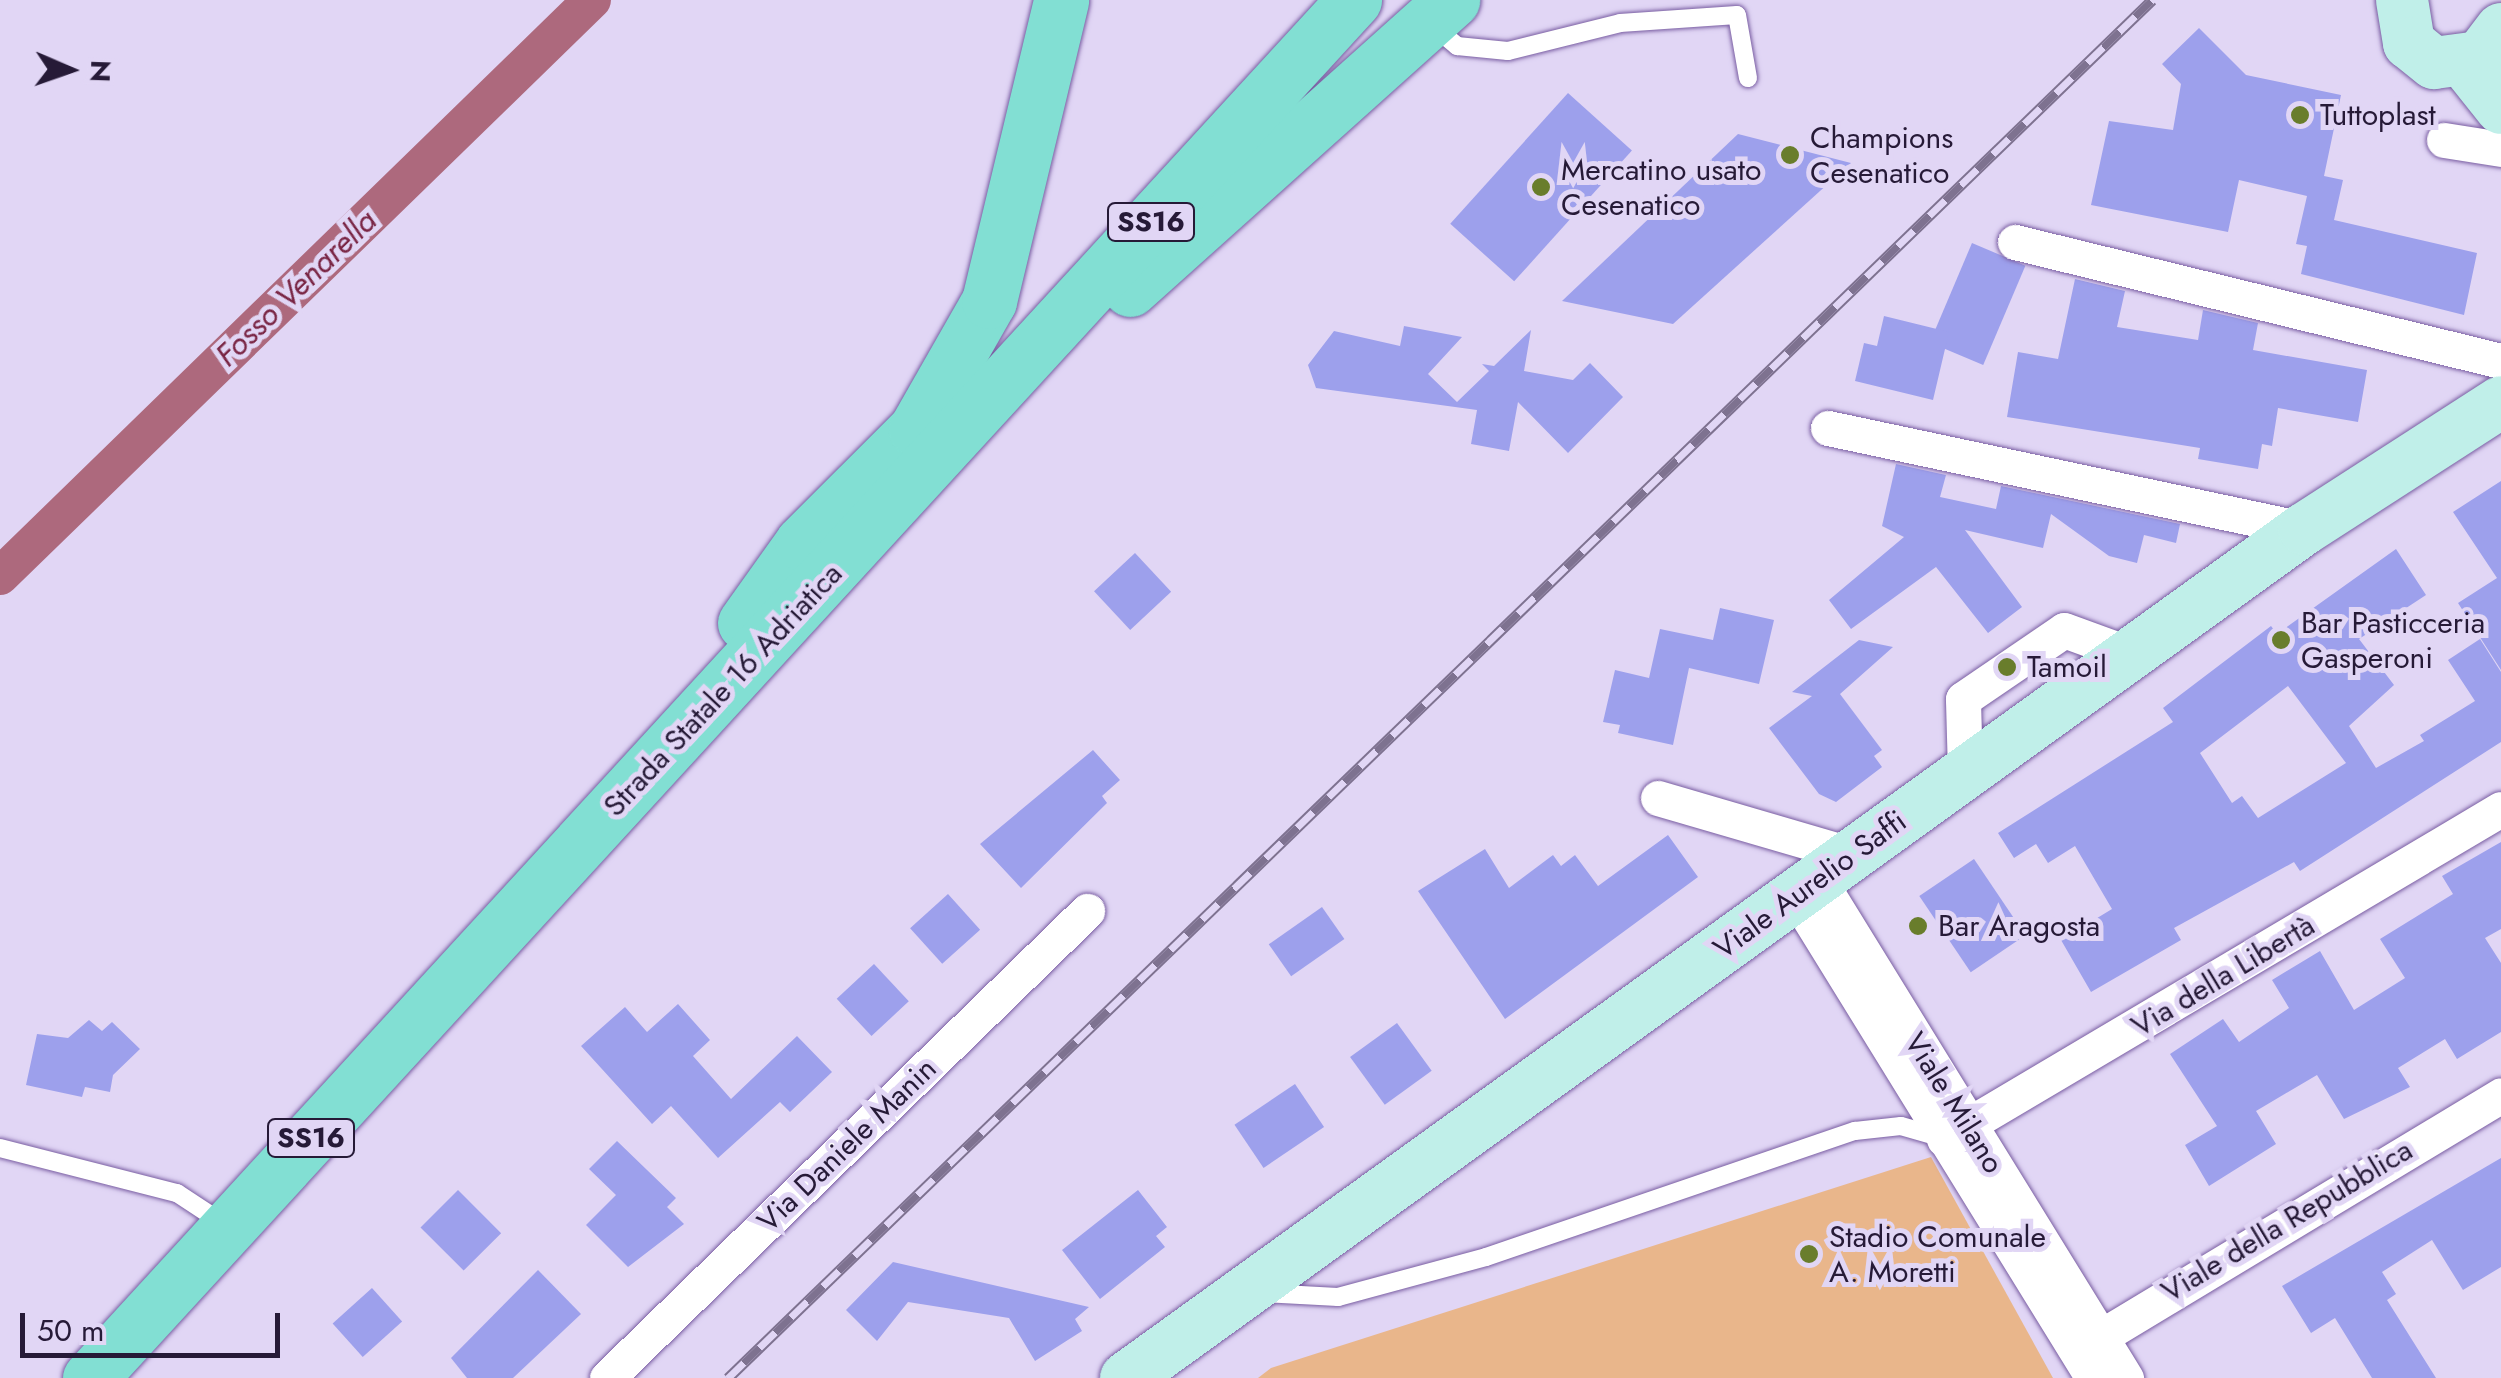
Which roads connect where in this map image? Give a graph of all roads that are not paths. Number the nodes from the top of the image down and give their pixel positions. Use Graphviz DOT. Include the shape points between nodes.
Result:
graph roads {
  1 [pos="1062,0"];
  2 [pos="1354,0"];
  3 [pos="2402,0"];
  4 [pos="1440,11"];
  5 [pos="2484,46"];
  6 [pos="1748,78"];
  7 [pos="2501,108"];
  8 [pos="2444,140"];
  9 [pos="2501,150"];
  10 [pos="2014,242"];
  11 [pos="2501,361"];
  12 [pos="2501,402"];
  13 [pos="1828,428"];
  14 [pos="949,444"];
  15 [pos="2304,530"];
  16 [pos="700,714"];
  17 [pos="1658,798"];
  18 [pos="2501,809"];
  19 [pos="1821,876"];
  20 [pos="1087,911"];
  21 [pos="2501,1094"];
  22 [pos="1956,1134"];
  23 [pos="0,1148"];
  24 [pos="229,1227"];
  25 [pos="1243,1292"];
  26 [pos="2089,1354"];
  27 [pos="90,1378"];
  28 [pos="608,1378"];
  29 [pos="1126,1378"];
  30 [pos="2126,1378"];
  1 -- 16 [label="main road" via="989,300 916,429 802,544 768,589"];
  2 -- 14 [label="main road, Strada Statale 16 Adriatica / SS16"];
  3 -- 5 [label="street" via="2402,28 2420,55"];
  4 -- 6 [label="lane" via="1457,46 1508,51 1620,23 1737,15"];
  4 -- 14 [label="main road"];
  5 -- 7 [label="street"];
  8 -- 9 [label="street"];
  10 -- 11 [label="street"];
  12 -- 15 [label="street, Viale Aurelio Saffi"];
  13 -- 15 [label="street"];
  14 -- 16 [label="main road, Strada Statale 16 Adriatica / SS16"];
  15 -- 19 [label="street, Viale Aurelio Saffi"];
  16 -- 24 [label="main road, Strada Statale 16 Adriatica / SS16"];
  17 -- 19 [label="street"];
  18 -- 22 [label="street, Via della Libertà"];
  19 -- 22 [label="street, Viale Milano"];
  19 -- 25 [label="street, Viale Aurelio Saffi"];
  20 -- 28 [label="street, Via Daniele Manin"];
  21 -- 26 [label="street, Viale della Repubblica"];
  22 -- 25 [label="lane" via="1901,1126 1855,1131 1486,1257 1338,1297"];
  22 -- 26 [label="street, Viale Milano"];
  23 -- 24 [label="lane" via="177,1192"];
  24 -- 27 [label="main road, Strada Statale 16 Adriatica / SS16"];
  25 -- 29 [label="street, Viale Aurelio Saffi"];
  26 -- 30 [label="street, Viale Milano"];
}
